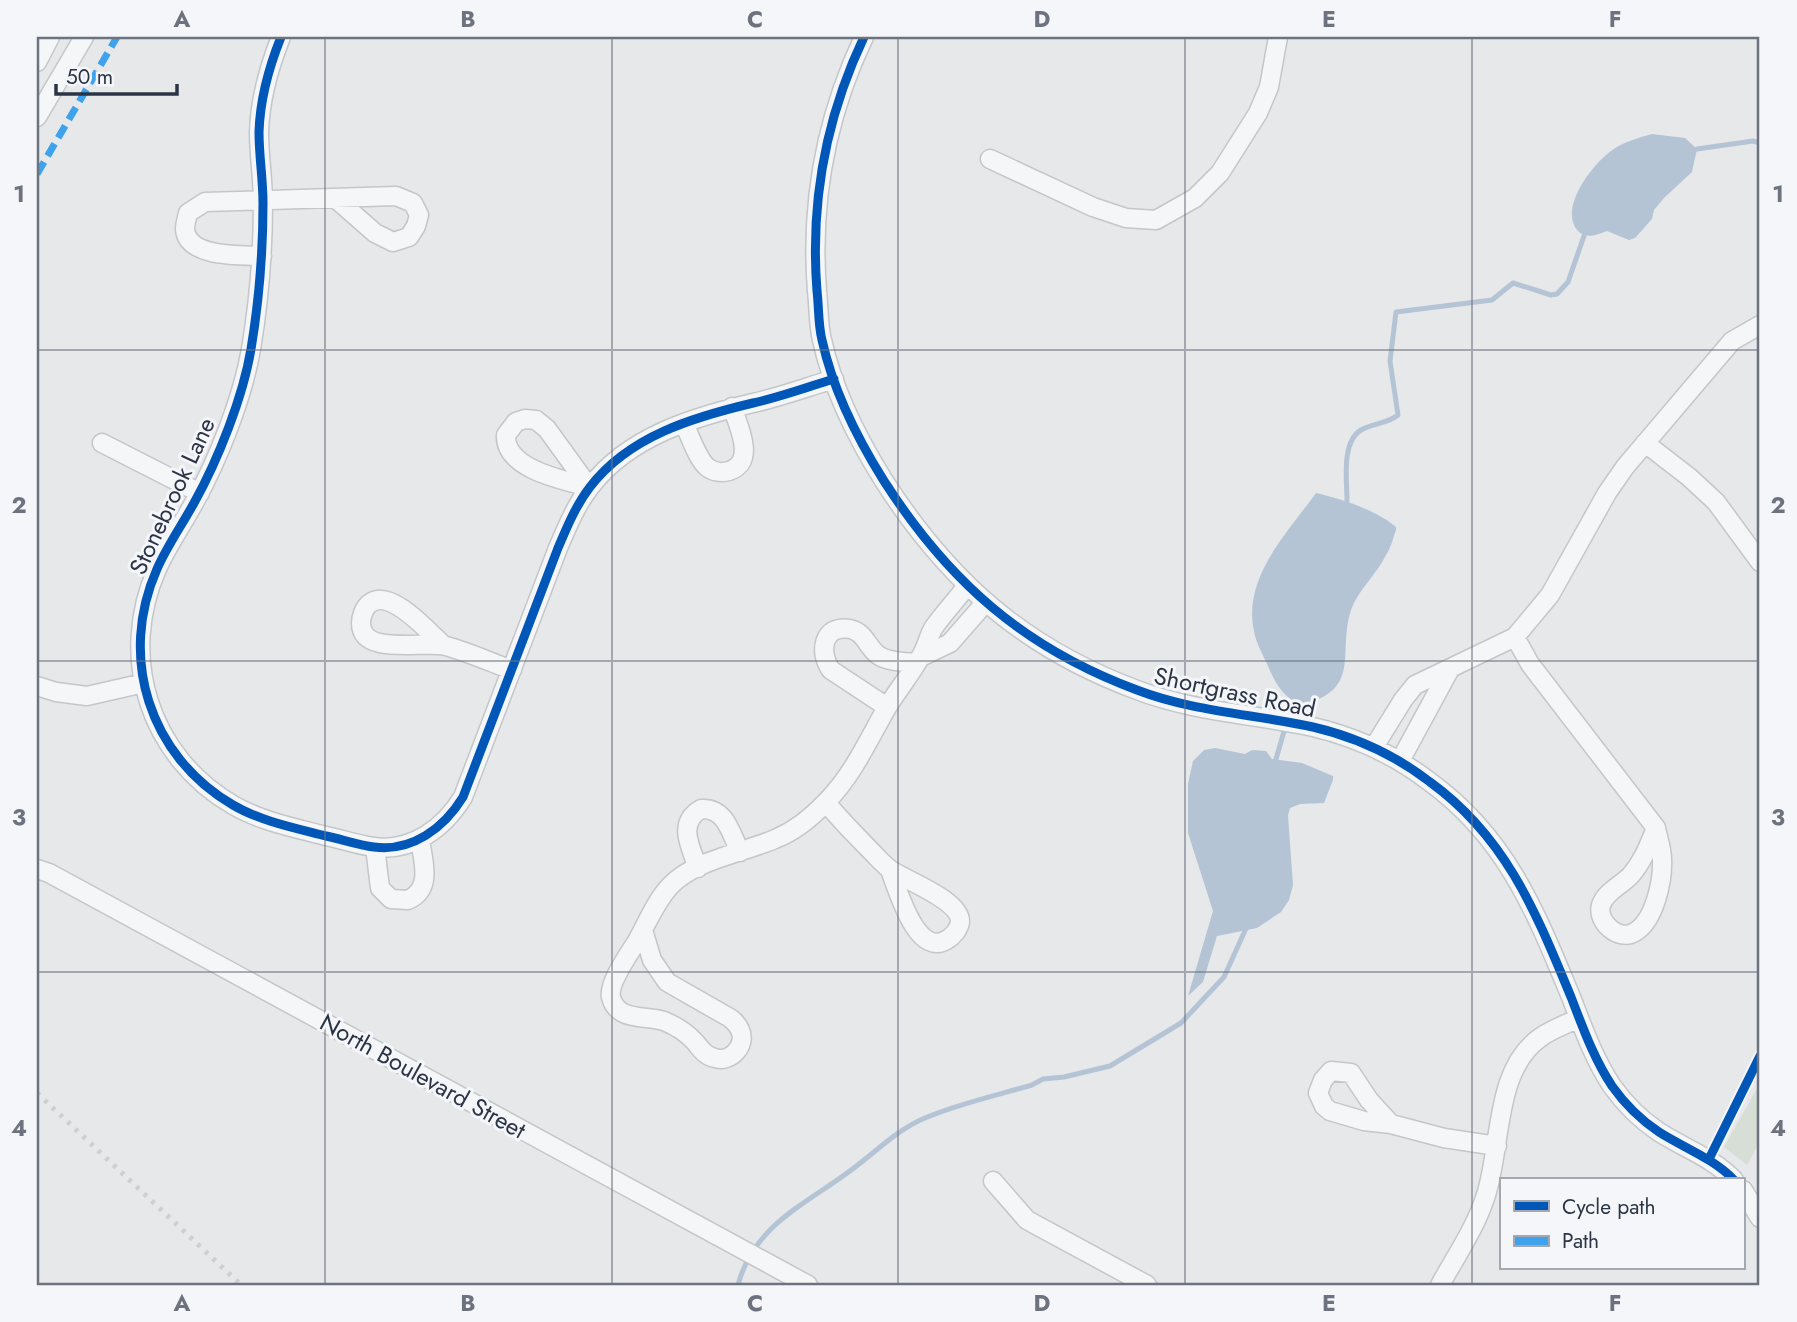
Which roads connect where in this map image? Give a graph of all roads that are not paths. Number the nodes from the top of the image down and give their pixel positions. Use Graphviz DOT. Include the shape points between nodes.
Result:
graph roads {
  1 [pos="50,37"];
  2 [pos="84,37"];
  3 [pos="281,37"];
  4 [pos="863,37"];
  5 [pos="1278,37"];
  6 [pos="37,62"];
  7 [pos="37,117"];
  8 [pos="990,159"];
  9 [pos="335,198"];
  10 [pos="263,201"];
  11 [pos="262,256"];
  12 [pos="1760,325"];
  13 [pos="834,379"];
  14 [pos="732,407"];
  15 [pos="684,423"];
  16 [pos="102,443"];
  17 [pos="1644,443"];
  18 [pos="589,487"];
  19 [pos="200,493"];
  20 [pos="1760,562"];
  21 [pos="967,586"];
  22 [pos="985,603"];
  23 [pos="1515,637"];
  24 [pos="443,645"];
  25 [pos="918,660"];
  26 [pos="1450,669"];
  27 [pos="512,670"];
  28 [pos="144,682"];
  29 [pos="37,687"];
  30 [pos="887,707"];
  31 [pos="1374,747"];
  32 [pos="1399,761"];
  33 [pos="825,803"];
  34 [pos="1656,828"];
  35 [pos="420,840"];
  36 [pos="375,848"];
  37 [pos="740,852"];
  38 [pos="698,868"];
  39 [pos="37,869"];
  40 [pos="890,870"];
  41 [pos="643,930"];
  42 [pos="1579,1018"];
  43 [pos="1391,1124"];
  44 [pos="1497,1146"];
  45 [pos="1732,1178"];
  46 [pos="993,1181"];
  47 [pos="1744,1192"];
  48 [pos="1760,1218"];
  49 [pos="808,1285"];
  50 [pos="1147,1285"];
  51 [pos="1440,1285"];
  1 -- 6 [label="street"];
  2 -- 7 [label="street"];
  3 -- 10 [label="street, Stonebrook Lane" via="262,95"];
  4 -- 13 [label="street, Shortgrass Road" via="827,136 817,196 821,338"];
  5 -- 8 [label="street" via="1269,87 1258,113 1220,173 1195,198 1156,220 1126,218 1093,207"];
  9 -- 10 [label="street"];
  10 -- 11 [label="street, Stonebrook Lane"];
  10 -- 11 [label="street" via="205,202 188,213 185,230 190,242 211,253"];
  11 -- 19 [label="street, Stonebrook Lane" via="250,353 238,399"];
  12 -- 17 [label="street" via="1732,341"];
  13 -- 14 [label="street"];
  13 -- 21 [label="street, Shortgrass Road" via="857,438 912,524"];
  14 -- 15 [label="street"];
  14 -- 15 [label="street" via="745,449 741,462 729,471 705,466"];
  15 -- 18 [label="street" via="634,447"];
  16 -- 19 [label="street"];
  17 -- 20 [label="street" via="1716,502"];
  17 -- 23 [label="street" via="1607,493 1550,595"];
  18 -- 18 [label="street" via="536,420 526,419 510,427 505,442 516,461"];
  18 -- 27 [label="street" via="572,514"];
  19 -- 28 [label="street, Stonebrook Lane" via="157,568 144,603 139,638"];
  21 -- 22 [label="street, Shortgrass Road"];
  21 -- 25 [label="street" via="932,630"];
  22 -- 25 [label="street" via="950,642"];
  22 -- 31 [label="street, Shortgrass Road" via="1058,654 1142,692 1191,707 1316,728"];
  23 -- 26 [label="street"];
  23 -- 34 [label="street" via="1530,664"];
  24 -- 27 [label="street"];
  25 -- 30 [label="street"];
  25 -- 30 [label="street" via="880,656 859,632 850,629 828,636 825,663"];
  26 -- 31 [label="street" via="1415,685"];
  26 -- 32 [label="street"];
  27 -- 35 [label="street" via="463,797 444,822"];
  28 -- 29 [label="street" via="87,696"];
  28 -- 36 [label="street, Stonebrook Lane" via="157,724 175,753 216,794 256,816"];
  30 -- 33 [label="street" via="853,767"];
  31 -- 32 [label="street, Shortgrass Road"];
  32 -- 42 [label="street, Shortgrass Road" via="1462,809 1511,868"];
  33 -- 37 [label="street" via="801,825"];
  33 -- 40 [label="street"];
  34 -- 34 [label="street" via="1645,857 1602,904 1601,918 1618,933 1635,933 1659,893 1662,858"];
  35 -- 36 [label="street"];
  35 -- 36 [label="street" via="425,881 422,890 408,900 391,899 380,888"];
  37 -- 38 [label="street"];
  37 -- 38 [label="street" via="723,815 701,808 686,828"];
  38 -- 41 [label="street" via="669,887"];
  39 -- 49 [label="street, North Boulevard Street"];
  41 -- 41 [label="street" via="611,987 615,1007 622,1013 666,1022 715,1058 733,1055 742,1040 737,1024 667,982 652,960"];
  42 -- 44 [label="street" via="1541,1037 1517,1062 1507,1084"];
  42 -- 45 [label="street, Shortgrass Road" via="1599,1065 1632,1110"];
  43 -- 44 [label="street"];
  44 -- 51 [label="street" via="1486,1197"];
  46 -- 50 [label="street" via="1027,1220"];
  47 -- 48 [label="street"];
}
